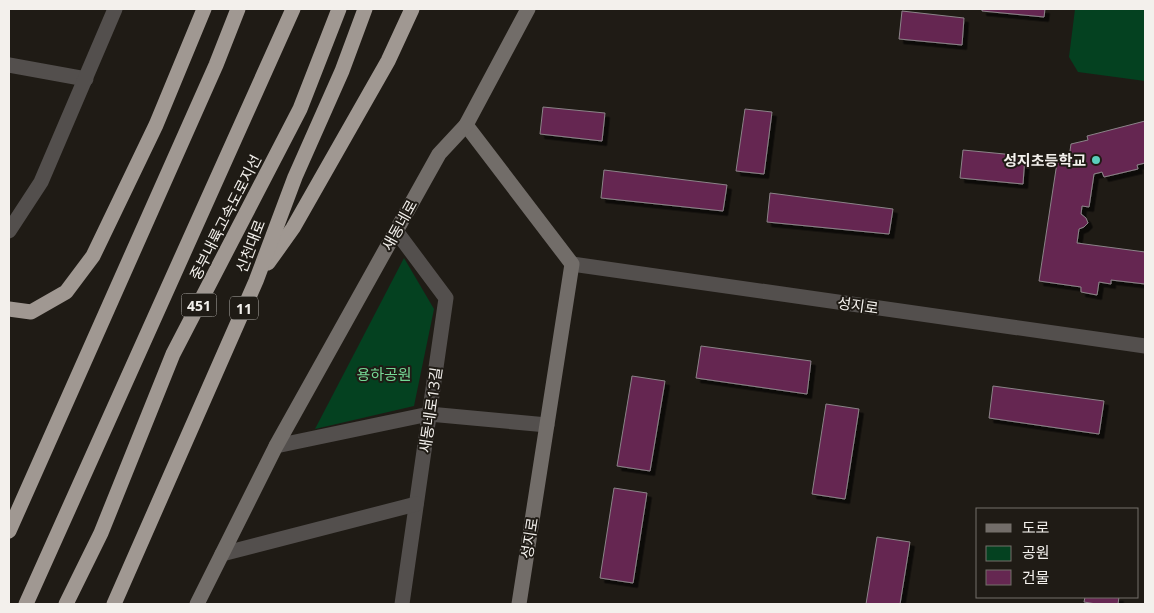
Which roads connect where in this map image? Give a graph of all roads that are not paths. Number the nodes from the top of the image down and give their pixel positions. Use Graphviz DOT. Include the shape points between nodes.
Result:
graph roads {
  1 [pos="115,9"];
  2 [pos="204,9"];
  3 [pos="238,9"];
  4 [pos="293,9"];
  5 [pos="339,9"];
  6 [pos="365,9"];
  7 [pos="412,9"];
  8 [pos="528,9"];
  9 [pos="9,65"];
  10 [pos="86,79"];
  11 [pos="466,125"];
  12 [pos="396,231"];
  13 [pos="9,232"];
  14 [pos="572,264"];
  15 [pos="256,280"];
  16 [pos="9,309"];
  17 [pos="1145,346"];
  18 [pos="429,414"];
  19 [pos="547,425"];
  20 [pos="276,446"];
  21 [pos="416,504"];
  22 [pos="9,531"];
  23 [pos="222,554"];
  24 [pos="26,604"];
  25 [pos="66,604"];
  26 [pos="114,604"];
  27 [pos="197,604"];
  28 [pos="402,604"];
  29 [pos="519,604"];
  1 -- 10 [label="street"];
  2 -- 16 [label="highway" via="156,125 93,256 66,292 31,312"];
  3 -- 22 [label="highway"];
  4 -- 24 [label="highway, 중부내륙고속도로지선 / 451"];
  5 -- 25 [label="highway, 중부내륙고속도로지선 / 451" via="300,110 174,354 101,534"];
  6 -- 15 [label="highway, 신천대로 / 11"];
  7 -- 15 [label="highway" via="388,61 303,211"];
  8 -- 11 [label="street, 새동네로"];
  9 -- 10 [label="street"];
  10 -- 13 [label="street" via="41,182"];
  11 -- 12 [label="street, 새동네로" via="439,154"];
  11 -- 14 [label="street"];
  12 -- 18 [label="street, 새동네로13길" via="446,298"];
  12 -- 20 [label="street, 새동네로"];
  14 -- 17 [label="street, 성지로"];
  14 -- 19 [label="street, 성지로"];
  15 -- 26 [label="highway, 신천대로 / 11"];
  18 -- 19 [label="street"];
  18 -- 20 [label="street"];
  18 -- 21 [label="street, 새동네로13길"];
  19 -- 29 [label="street, 성지로"];
  20 -- 23 [label="street, 새동네로"];
  21 -- 23 [label="street"];
  21 -- 28 [label="street, 새동네로13길"];
  23 -- 27 [label="street, 새동네로"];
}
